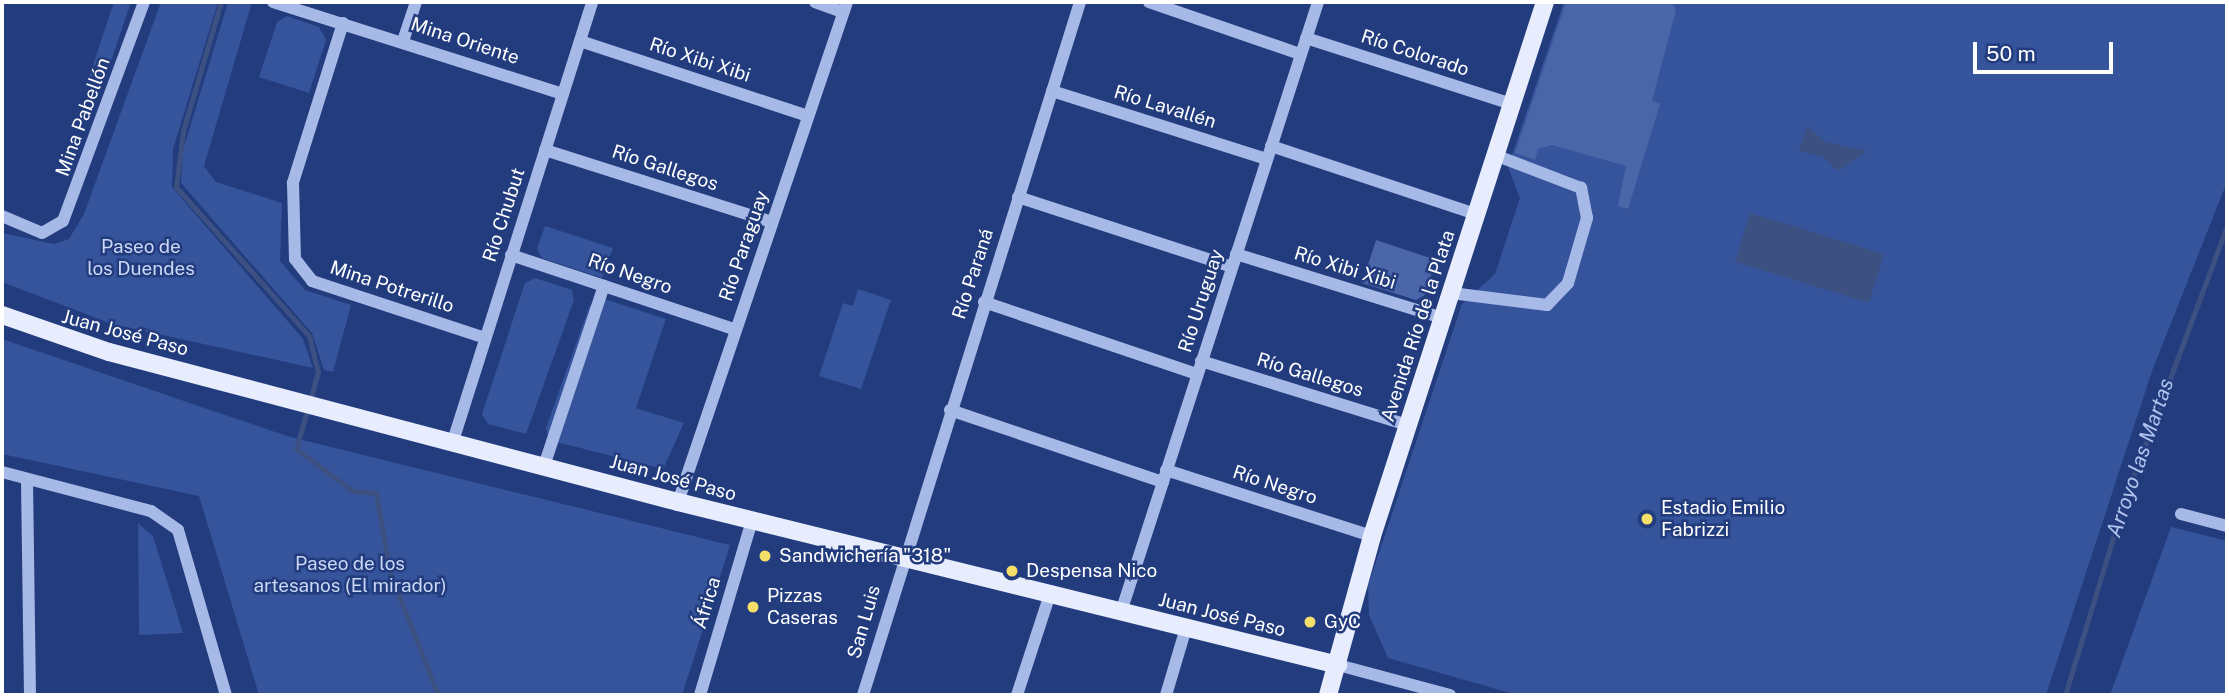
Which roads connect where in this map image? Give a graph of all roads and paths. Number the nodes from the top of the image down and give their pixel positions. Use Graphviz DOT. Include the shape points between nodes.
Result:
graph roads {
  1 [pos="144,2"];
  2 [pos="273,2"];
  3 [pos="416,2"];
  4 [pos="592,2"];
  5 [pos="815,2"];
  6 [pos="1080,2"];
  7 [pos="1149,2"];
  8 [pos="1318,2"];
  9 [pos="1545,2"];
  10 [pos="845,7"];
  11 [pos="343,23"];
  12 [pos="1306,38"];
  13 [pos="403,41"];
  14 [pos="580,41"];
  15 [pos="1300,54"];
  16 [pos="1052,91"];
  17 [pos="564,93"];
  18 [pos="1512,104"];
  19 [pos="808,116"];
  20 [pos="1271,146"];
  21 [pos="545,150"];
  22 [pos="1495,155"];
  23 [pos="1267,159"];
  24 [pos="1018,197"];
  25 [pos="1476,214"];
  26 [pos="2,216"];
  27 [pos="772,222"];
  28 [pos="1236,254"];
  29 [pos="511,255"];
  30 [pos="1232,267"];
  31 [pos="604,286"];
  32 [pos="1451,293"];
  33 [pos="984,302"];
  34 [pos="2,315"];
  35 [pos="1443,318"];
  36 [pos="736,330"];
  37 [pos="485,338"];
  38 [pos="1199,368"];
  39 [pos="950,410"];
  40 [pos="1408,425"];
  41 [pos="453,441"];
  42 [pos="544,466"];
  43 [pos="2,472"];
  44 [pos="1164,476"];
  45 [pos="27,481"];
  46 [pos="678,502"];
  47 [pos="2181,514"];
  48 [pos="752,521"];
  49 [pos="2227,526"];
  50 [pos="1372,536"];
  51 [pos="902,559"];
  52 [pos="1050,594"];
  53 [pos="1121,612"];
  54 [pos="1186,628"];
  55 [pos="1338,665"];
  56 [pos="30,695"];
  57 [pos="226,695"];
  58 [pos="700,695"];
  59 [pos="863,695"];
  60 [pos="1017,695"];
  61 [pos="1166,695"];
  62 [pos="1328,695"];
  63 [pos="1450,695"];
  1 -- 26 [label="street, Mina Pabellón" via="63,221 42,233"];
  2 -- 11 [label="street, Mina Oriente"];
  3 -- 13 [label="street"];
  4 -- 14 [label="street, Río Chubut"];
  5 -- 10 [label="street"];
  6 -- 16 [label="street, Río Paraná"];
  7 -- 15 [label="street"];
  8 -- 12 [label="street, Río Uruguay"];
  9 -- 18 [label="main road, Avenida Río de la Plata"];
  10 -- 19 [label="street, Río Paraguay"];
  11 -- 13 [label="street, Mina Oriente"];
  11 -- 37 [label="street, Mina Potrerillo" via="293,183 295,259 312,281"];
  12 -- 15 [label="street, Río Uruguay"];
  12 -- 18 [label="street, Río Colorado"];
  13 -- 17 [label="street, Mina Oriente"];
  14 -- 17 [label="street, Río Chubut"];
  14 -- 19 [label="street, Río Xibi Xibi"];
  15 -- 20 [label="street, Río Uruguay"];
  16 -- 23 [label="street, Río Lavallén"];
  16 -- 24 [label="street, Río Paraná"];
  17 -- 21 [label="street, Río Chubut"];
  18 -- 22 [label="main road, Avenida Río de la Plata"];
  19 -- 27 [label="street, Río Paraguay"];
  20 -- 23 [label="street, Río Uruguay"];
  20 -- 25 [label="street"];
  21 -- 27 [label="street, Río Gallegos"];
  21 -- 29 [label="street, Río Chubut"];
  22 -- 25 [label="main road, Avenida Río de la Plata"];
  22 -- 32 [label="street" via="1581,188 1587,218 1568,283 1546,305"];
  23 -- 28 [label="street, Río Uruguay"];
  24 -- 30 [label="street"];
  24 -- 33 [label="street, Río Paraná"];
  25 -- 32 [label="main road, Avenida Río de la Plata"];
  27 -- 36 [label="street, Río Paraguay"];
  28 -- 30 [label="street, Río Uruguay"];
  28 -- 35 [label="street, Río Xibi Xibi"];
  29 -- 31 [label="street, Río Negro"];
  29 -- 37 [label="street, Río Chubut"];
  30 -- 38 [label="street, Río Uruguay"];
  31 -- 36 [label="street, Río Negro"];
  31 -- 42 [label="street"];
  32 -- 35 [label="main road, Avenida Río de la Plata"];
  33 -- 38 [label="street, Río Gallegos"];
  33 -- 39 [label="street, Río Paraná"];
  34 -- 41 [label="main road, Juan José Paso" via="209,377"];
  35 -- 40 [label="main road, Avenida Río de la Plata"];
  36 -- 46 [label="street, Río Paraguay"];
  37 -- 41 [label="street, Río Chubut"];
  38 -- 40 [label="street, Río Gallegos"];
  38 -- 44 [label="street, Río Uruguay"];
  39 -- 44 [label="street, Río Negro"];
  39 -- 51 [label="street, Río Paraná"];
  40 -- 50 [label="main road, Avenida Río de la Plata"];
  41 -- 42 [label="main road, Juan José Paso"];
  42 -- 46 [label="main road, Juan José Paso"];
  43 -- 45 [label="street"];
  44 -- 50 [label="street, Río Negro"];
  44 -- 53 [label="street, Río Uruguay"];
  45 -- 56 [label="street"];
  45 -- 57 [label="street" via="151,511 178,530"];
  46 -- 48 [label="main road, Juan José Paso"];
  47 -- 49 [label="street"];
  48 -- 51 [label="main road, Juan José Paso"];
  48 -- 58 [label="street, África"];
  50 -- 55 [label="main road, Avenida Río de la Plata"];
  51 -- 52 [label="main road, Juan José Paso"];
  51 -- 59 [label="street, San Luis"];
  52 -- 53 [label="main road, Juan José Paso"];
  52 -- 60 [label="street"];
  53 -- 54 [label="main road, Juan José Paso"];
  54 -- 55 [label="main road, Juan José Paso"];
  54 -- 61 [label="street"];
  55 -- 62 [label="main road, Avenida Río de la Plata"];
  55 -- 63 [label="street"];
}
